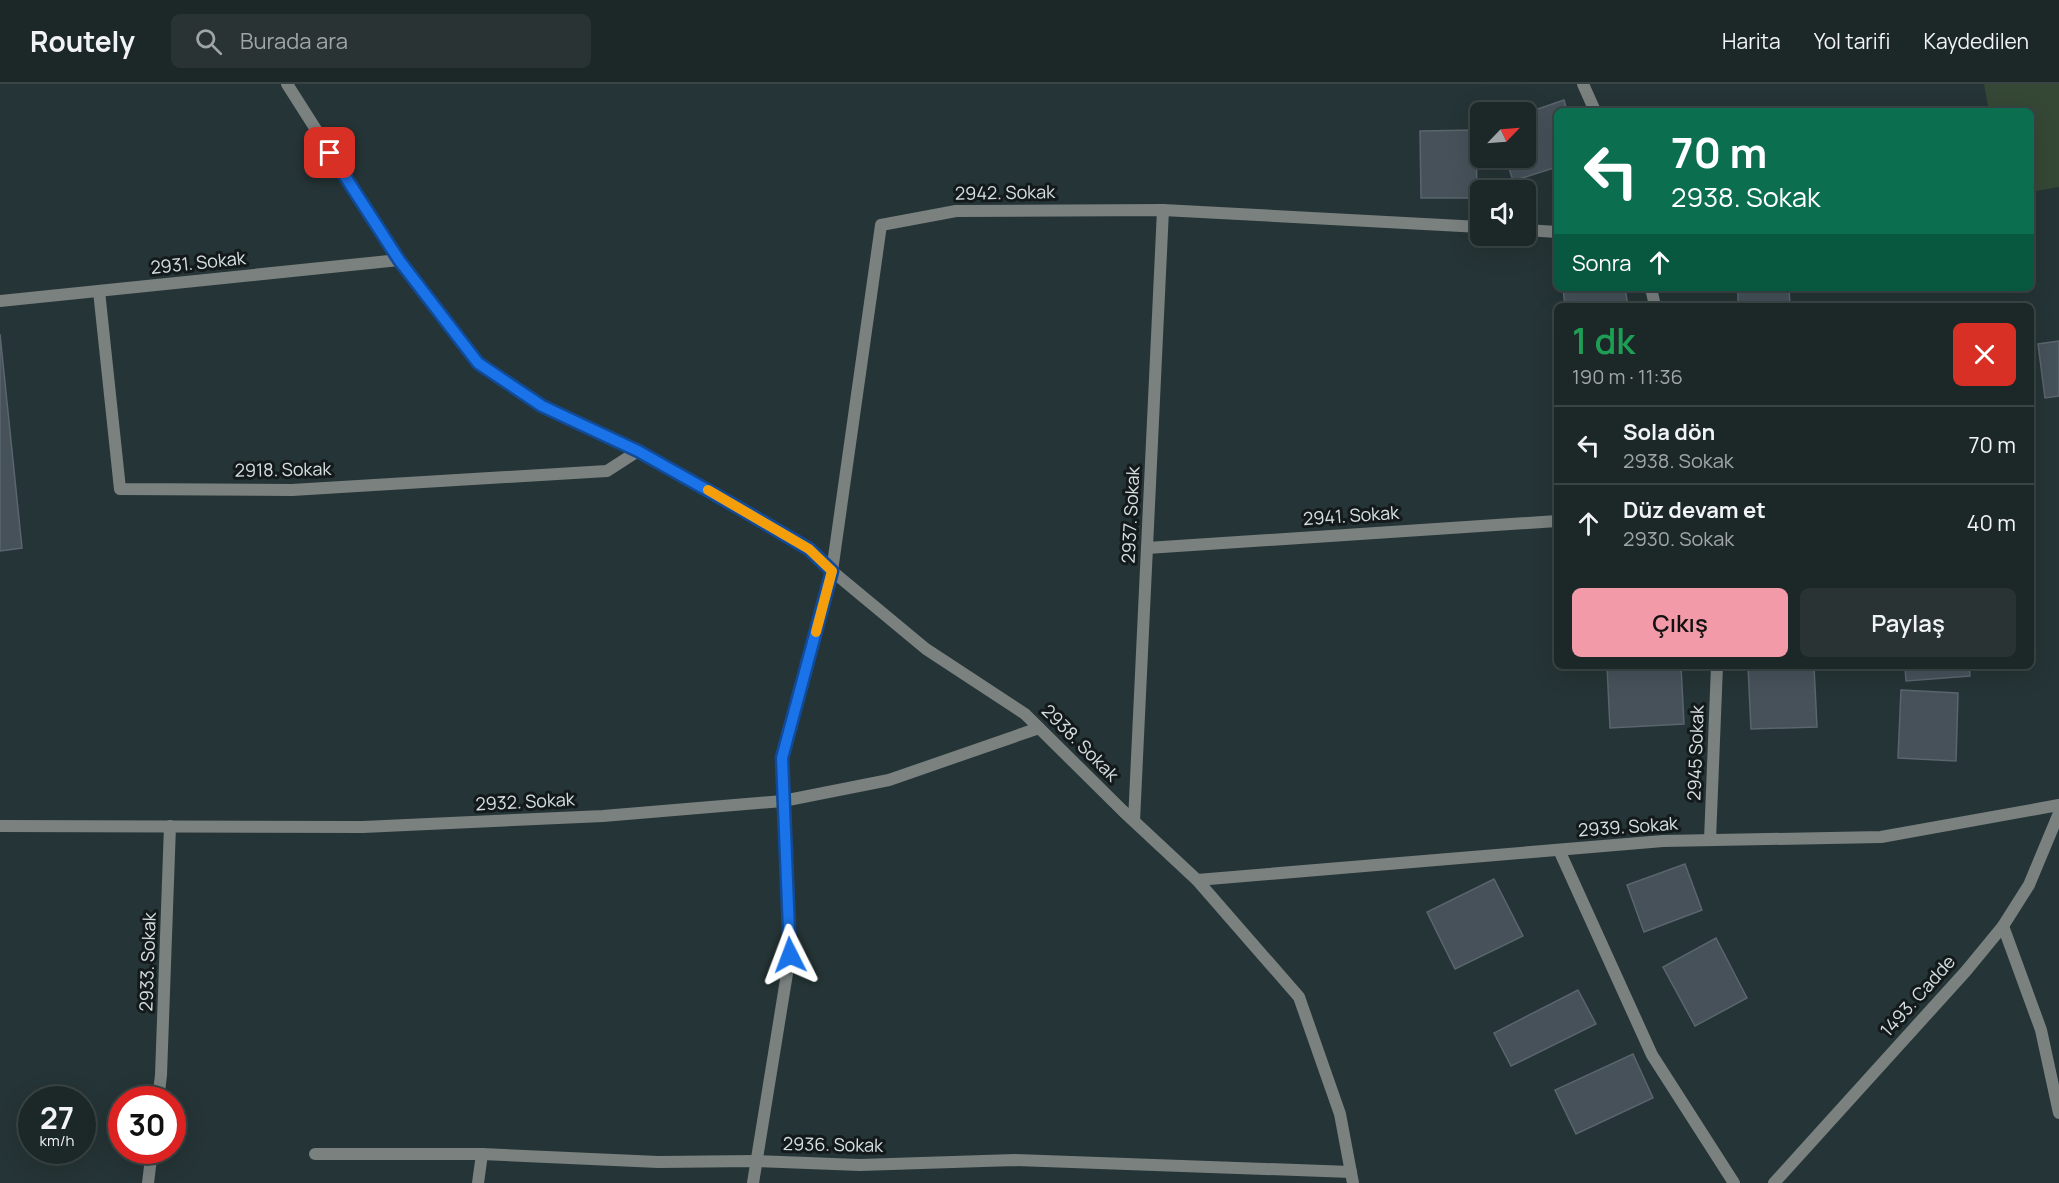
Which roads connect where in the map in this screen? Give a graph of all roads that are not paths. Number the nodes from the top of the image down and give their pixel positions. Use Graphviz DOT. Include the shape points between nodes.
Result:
graph roads {
  1 [pos="287,84"];
  2 [pos="1583,84"];
  3 [pos="1594,108"];
  4 [pos="1163,210"];
  5 [pos="1470,226"];
  6 [pos="1536,231"];
  7 [pos="1554,232"];
  8 [pos="399,260"];
  9 [pos="99,291"];
  10 [pos="0,301"];
  11 [pos="638,451"];
  12 [pos="1554,520"];
  13 [pos="1147,548"];
  14 [pos="832,571"];
  15 [pos="1717,669"];
  16 [pos="1040,728"];
  17 [pos="783,801"];
  18 [pos="2059,805"];
  19 [pos="2059,813"];
  20 [pos="1134,821"];
  21 [pos="0,826"];
  22 [pos="170,826"];
  23 [pos="1710,840"];
  24 [pos="1559,850"];
  25 [pos="1197,880"];
  26 [pos="2003,926"];
  27 [pos="160,1086"];
  28 [pos="2059,1113"];
  29 [pos="315,1154"];
  30 [pos="482,1154"];
  31 [pos="755,1161"];
  32 [pos="150,1164"];
  33 [pos="1352,1177"];
  34 [pos="148,1183"];
  35 [pos="478,1183"];
  36 [pos="753,1183"];
  37 [pos="1734,1183"];
  38 [pos="1774,1183"];
  1 -- 8 [label="street, 2938. Sokak"];
  2 -- 3 [label="street"];
  4 -- 5 [label="street, 2942. Sokak"];
  4 -- 13 [label="street, 2937. Sokak"];
  4 -- 14 [label="street, 2942. Sokak" via="956,211 881,225"];
  6 -- 7 [label="street"];
  8 -- 9 [label="street, 2931. Sokak"];
  8 -- 11 [label="street, 2938. Sokak" via="478,363 542,406"];
  9 -- 10 [label="street, 2931. Sokak"];
  9 -- 11 [label="street, 2918. Sokak" via="120,489 292,490 607,471"];
  11 -- 14 [label="street, 2938. Sokak" via="809,549"];
  12 -- 13 [label="street, 2941. Sokak"];
  13 -- 20 [label="street, 2937. Sokak"];
  14 -- 16 [label="street, 2938. Sokak" via="926,649"];
  14 -- 17 [label="street" via="782,758"];
  15 -- 23 [label="street, 2945 Sokak"];
  16 -- 17 [label="street, 2932. Sokak" via="890,780"];
  16 -- 20 [label="street, 2938. Sokak"];
  17 -- 22 [label="street, 2932. Sokak" via="603,816 363,827"];
  17 -- 31 [label="street" via="790,955"];
  18 -- 23 [label="street, 2939. Sokak" via="1881,837"];
  19 -- 26 [label="street, 1493. Cadde" via="2029,885"];
  20 -- 25 [label="street, 2938. Sokak"];
  21 -- 22 [label="street, 2932. Sokak"];
  22 -- 27 [label="street, 2933. Sokak"];
  23 -- 24 [label="street, 2939. Sokak"];
  24 -- 25 [label="street, 2939. Sokak"];
  24 -- 37 [label="street" via="1652,1055"];
  25 -- 33 [label="street, 2938. Sokak" via="1299,997 1340,1114"];
  26 -- 28 [label="street" via="2042,1030"];
  26 -- 38 [label="street, 1493. Cadde"];
  29 -- 30 [label="street, 2936. Sokak"];
  30 -- 31 [label="street, 2936. Sokak" via="658,1162"];
  30 -- 35 [label="street"];
  31 -- 33 [label="street, 2936. Sokak" via="860,1165 1014,1160"];
  31 -- 36 [label="street"];
  32 -- 34 [label="street"];
}
